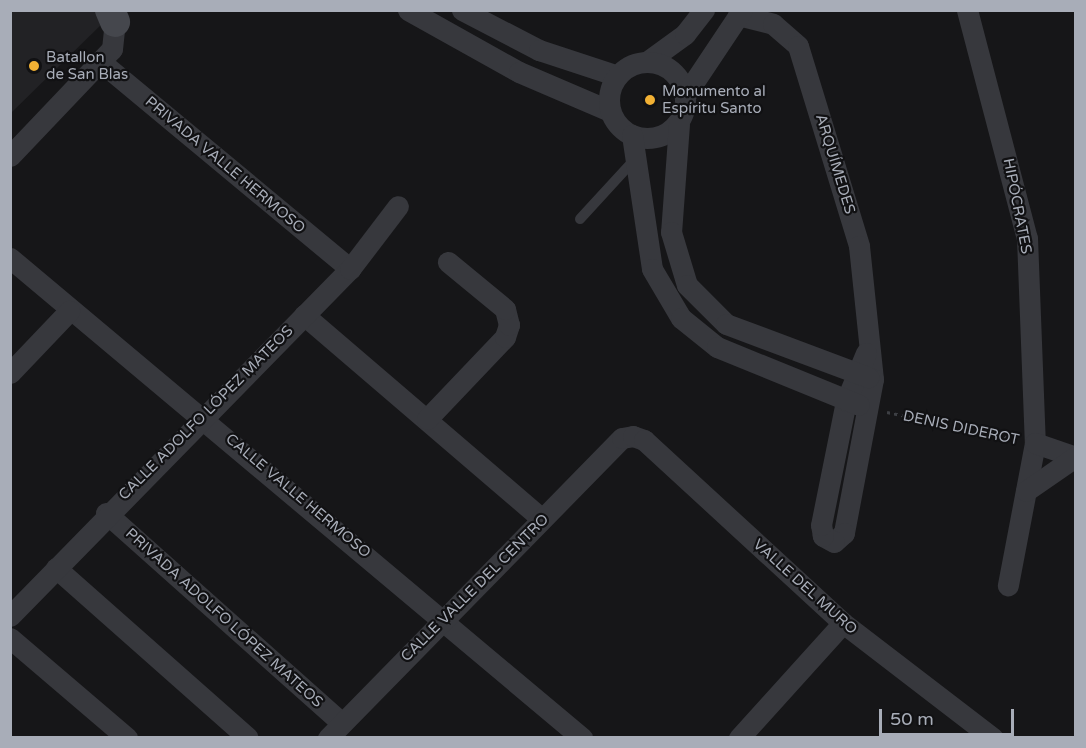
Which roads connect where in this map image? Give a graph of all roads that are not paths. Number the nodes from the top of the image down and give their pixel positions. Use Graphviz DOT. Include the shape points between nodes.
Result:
graph roads {
  1 [pos="408,10"];
  2 [pos="462,10"];
  3 [pos="704,10"];
  4 [pos="967,10"];
  5 [pos="740,13"];
  6 [pos="113,16"];
  7 [pos="648,61"];
  8 [pos="101,62"];
  9 [pos="615,75"];
  10 [pos="686,94"];
  11 [pos="610,111"];
  12 [pos="679,124"];
  13 [pos="632,135"];
  14 [pos="10,156"];
  15 [pos="635,159"];
  16 [pos="398,206"];
  17 [pos="580,219"];
  18 [pos="10,258"];
  19 [pos="448,262"];
  20 [pos="350,269"];
  21 [pos="69,311"];
  22 [pos="304,315"];
  23 [pos="10,373"];
  24 [pos="863,376"];
  25 [pos="846,401"];
  26 [pos="870,409"];
  27 [pos="201,416"];
  28 [pos="427,419"];
  29 [pos="622,438"];
  30 [pos="1035,443"];
  31 [pos="1075,457"];
  32 [pos="1026,491"];
  33 [pos="106,513"];
  34 [pos="542,519"];
  35 [pos="56,568"];
  36 [pos="1008,585"];
  37 [pos="10,616"];
  38 [pos="445,618"];
  39 [pos="843,623"];
  40 [pos="10,638"];
  41 [pos="335,730"];
  42 [pos="127,738"];
  43 [pos="248,738"];
  44 [pos="582,738"];
  45 [pos="739,738"];
  46 [pos="993,738"];
  1 -- 11 [label="street" via="519,72"];
  2 -- 9 [label="street" via="539,50"];
  3 -- 7 [label="street" via="685,34"];
  4 -- 30 [label="street, HIPÓCRATES" via="1027,238"];
  5 -- 10 [label="street"];
  5 -- 24 [label="street, ARQUÍMEDES" via="773,24 798,46 859,246 866,353"];
  6 -- 8 [label="street" via="112,49"];
  7 -- 9 [label="street"];
  7 -- 10 [label="street" via="669,73"];
  8 -- 14 [label="street"];
  8 -- 20 [label="street, PRIVADA VALLE HERMOSO"];
  9 -- 11 [label="street"];
  10 -- 12 [label="street" via="686,114"];
  11 -- 13 [label="street"];
  12 -- 13 [label="street" via="656,136"];
  12 -- 24 [label="street" via="671,232 687,285 726,324"];
  13 -- 15 [label="street"];
  15 -- 17 [label="lane"];
  15 -- 25 [label="street" via="652,269 681,318 717,347"];
  16 -- 20 [label="street, CALLE ADOLFO LÓPEZ MATEOS"];
  18 -- 21 [label="street, CALLE VALLE HERMOSO"];
  19 -- 28 [label="street" via="505,309 509,325 505,337"];
  20 -- 22 [label="street, CALLE ADOLFO LÓPEZ MATEOS"];
  21 -- 23 [label="street"];
  21 -- 27 [label="street, CALLE VALLE HERMOSO"];
  22 -- 27 [label="street, CALLE ADOLFO LÓPEZ MATEOS"];
  22 -- 28 [label="street"];
  24 -- 25 [label="street"];
  24 -- 26 [label="street"];
  25 -- 26 [label="street"];
  25 -- 26 [label="street" via="820,531 830,541 844,533"];
  27 -- 33 [label="street, CALLE ADOLFO LÓPEZ MATEOS"];
  27 -- 38 [label="street, CALLE VALLE HERMOSO"];
  28 -- 34 [label="street"];
  29 -- 34 [label="street, CALLE VALLE DEL CENTRO"];
  29 -- 39 [label="street, VALLE DEL MURO" via="644,440"];
  30 -- 31 [label="street, DENIS DIDEROT"];
  30 -- 32 [label="street, HIPÓCRATES"];
  31 -- 32 [label="street"];
  32 -- 36 [label="street, HIPÓCRATES"];
  33 -- 35 [label="street, CALLE ADOLFO LÓPEZ MATEOS"];
  33 -- 41 [label="street, PRIVADA ADOLFO LÓPEZ MATEOS"];
  34 -- 38 [label="street, CALLE VALLE DEL CENTRO"];
  35 -- 37 [label="street, CALLE ADOLFO LÓPEZ MATEOS"];
  35 -- 43 [label="street"];
  38 -- 41 [label="street, CALLE VALLE DEL CENTRO"];
  38 -- 44 [label="street, CALLE VALLE HERMOSO"];
  39 -- 45 [label="street"];
  39 -- 46 [label="street, VALLE DEL MURO"];
  40 -- 42 [label="street"];
}
